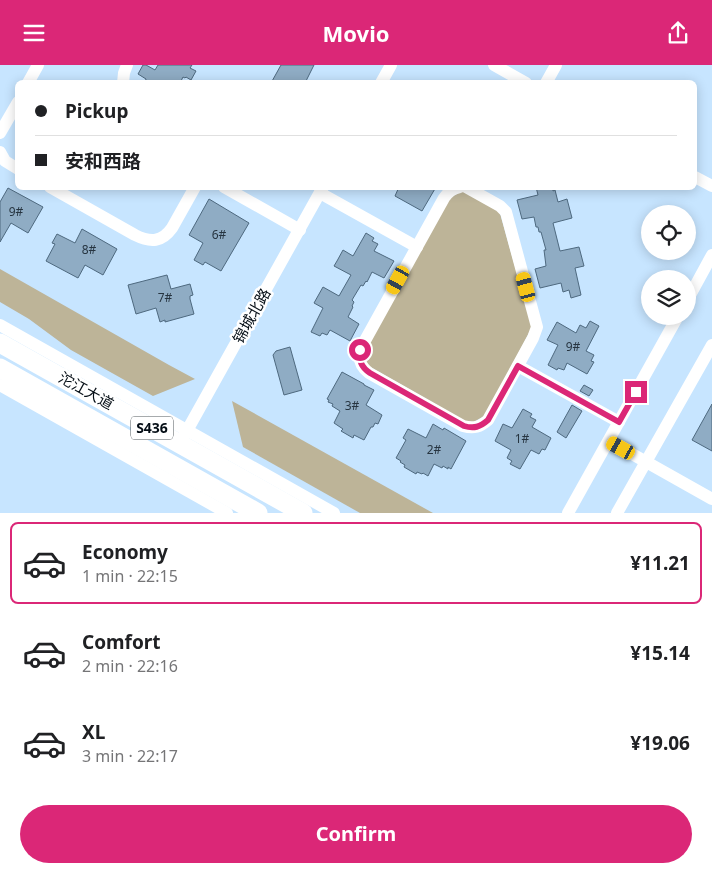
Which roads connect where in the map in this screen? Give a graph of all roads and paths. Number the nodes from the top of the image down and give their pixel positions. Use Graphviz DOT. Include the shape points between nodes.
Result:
graph roads {
  1 [pos="38,65"];
  2 [pos="127,65"];
  3 [pos="391,65"];
  4 [pos="494,65"];
  5 [pos="556,65"];
  6 [pos="30,80"];
  7 [pos="123,80"];
  8 [pos="384,80"];
  9 [pos="521,80"];
  10 [pos="548,80"];
  11 [pos="15,107"];
  12 [pos="0,133"];
  13 [pos="0,152"];
  14 [pos="15,167"];
  15 [pos="697,178"];
  16 [pos="712,186"];
  17 [pos="55,190"];
  18 [pos="193,190"];
  19 [pos="229,190"];
  20 [pos="322,190"];
  21 [pos="452,190"];
  22 [pos="480,191"];
  23 [pos="300,230"];
  24 [pos="417,247"];
  25 [pos="712,255"];
  26 [pos="696,284"];
  27 [pos="0,325"];
  28 [pos="673,325"];
  29 [pos="0,343"];
  30 [pos="712,345"];
  31 [pos="518,366"];
  32 [pos="0,368"];
  33 [pos="0,385"];
  34 [pos="619,422"];
  35 [pos="184,437"];
  36 [pos="609,441"];
  37 [pos="645,461"];
  38 [pos="712,499"];
  39 [pos="227,513"];
  40 [pos="258,513"];
  41 [pos="303,513"];
  42 [pos="334,513"];
  43 [pos="568,513"];
  44 [pos="617,513"];
  1 -- 6 [label="street"];
  2 -- 7 [label="street"];
  3 -- 8 [label="street"];
  4 -- 9 [label="street"];
  5 -- 10 [label="street"];
  11 -- 12 [label="street"];
  13 -- 14 [label="street"];
  15 -- 16 [label="street"];
  17 -- 18 [label="street" via="147,240 168,234"];
  19 -- 23 [label="street"];
  20 -- 23 [label="street, 锦城北路"];
  20 -- 24 [label="street"];
  21 -- 24 [label="street"];
  22 -- 31 [label="street" via="507,215 537,327"];
  23 -- 35 [label="street, 锦城北路"];
  24 -- 31 [label="street" via="362,347 359,358 362,366 471,428 488,420"];
  25 -- 26 [label="street"];
  27 -- 35 [label="street"];
  28 -- 34 [label="street"];
  29 -- 35 [label="highway, 沱江大道 / S436"];
  30 -- 37 [label="street"];
  31 -- 34 [label="street"];
  32 -- 40 [label="highway, 沱江大道 / S436"];
  33 -- 39 [label="street"];
  34 -- 36 [label="street"];
  35 -- 41 [label="highway, 沱江大道 / S436"];
  35 -- 42 [label="street"];
  36 -- 37 [label="street"];
  36 -- 43 [label="street"];
  37 -- 38 [label="street"];
  37 -- 44 [label="street"];
}
